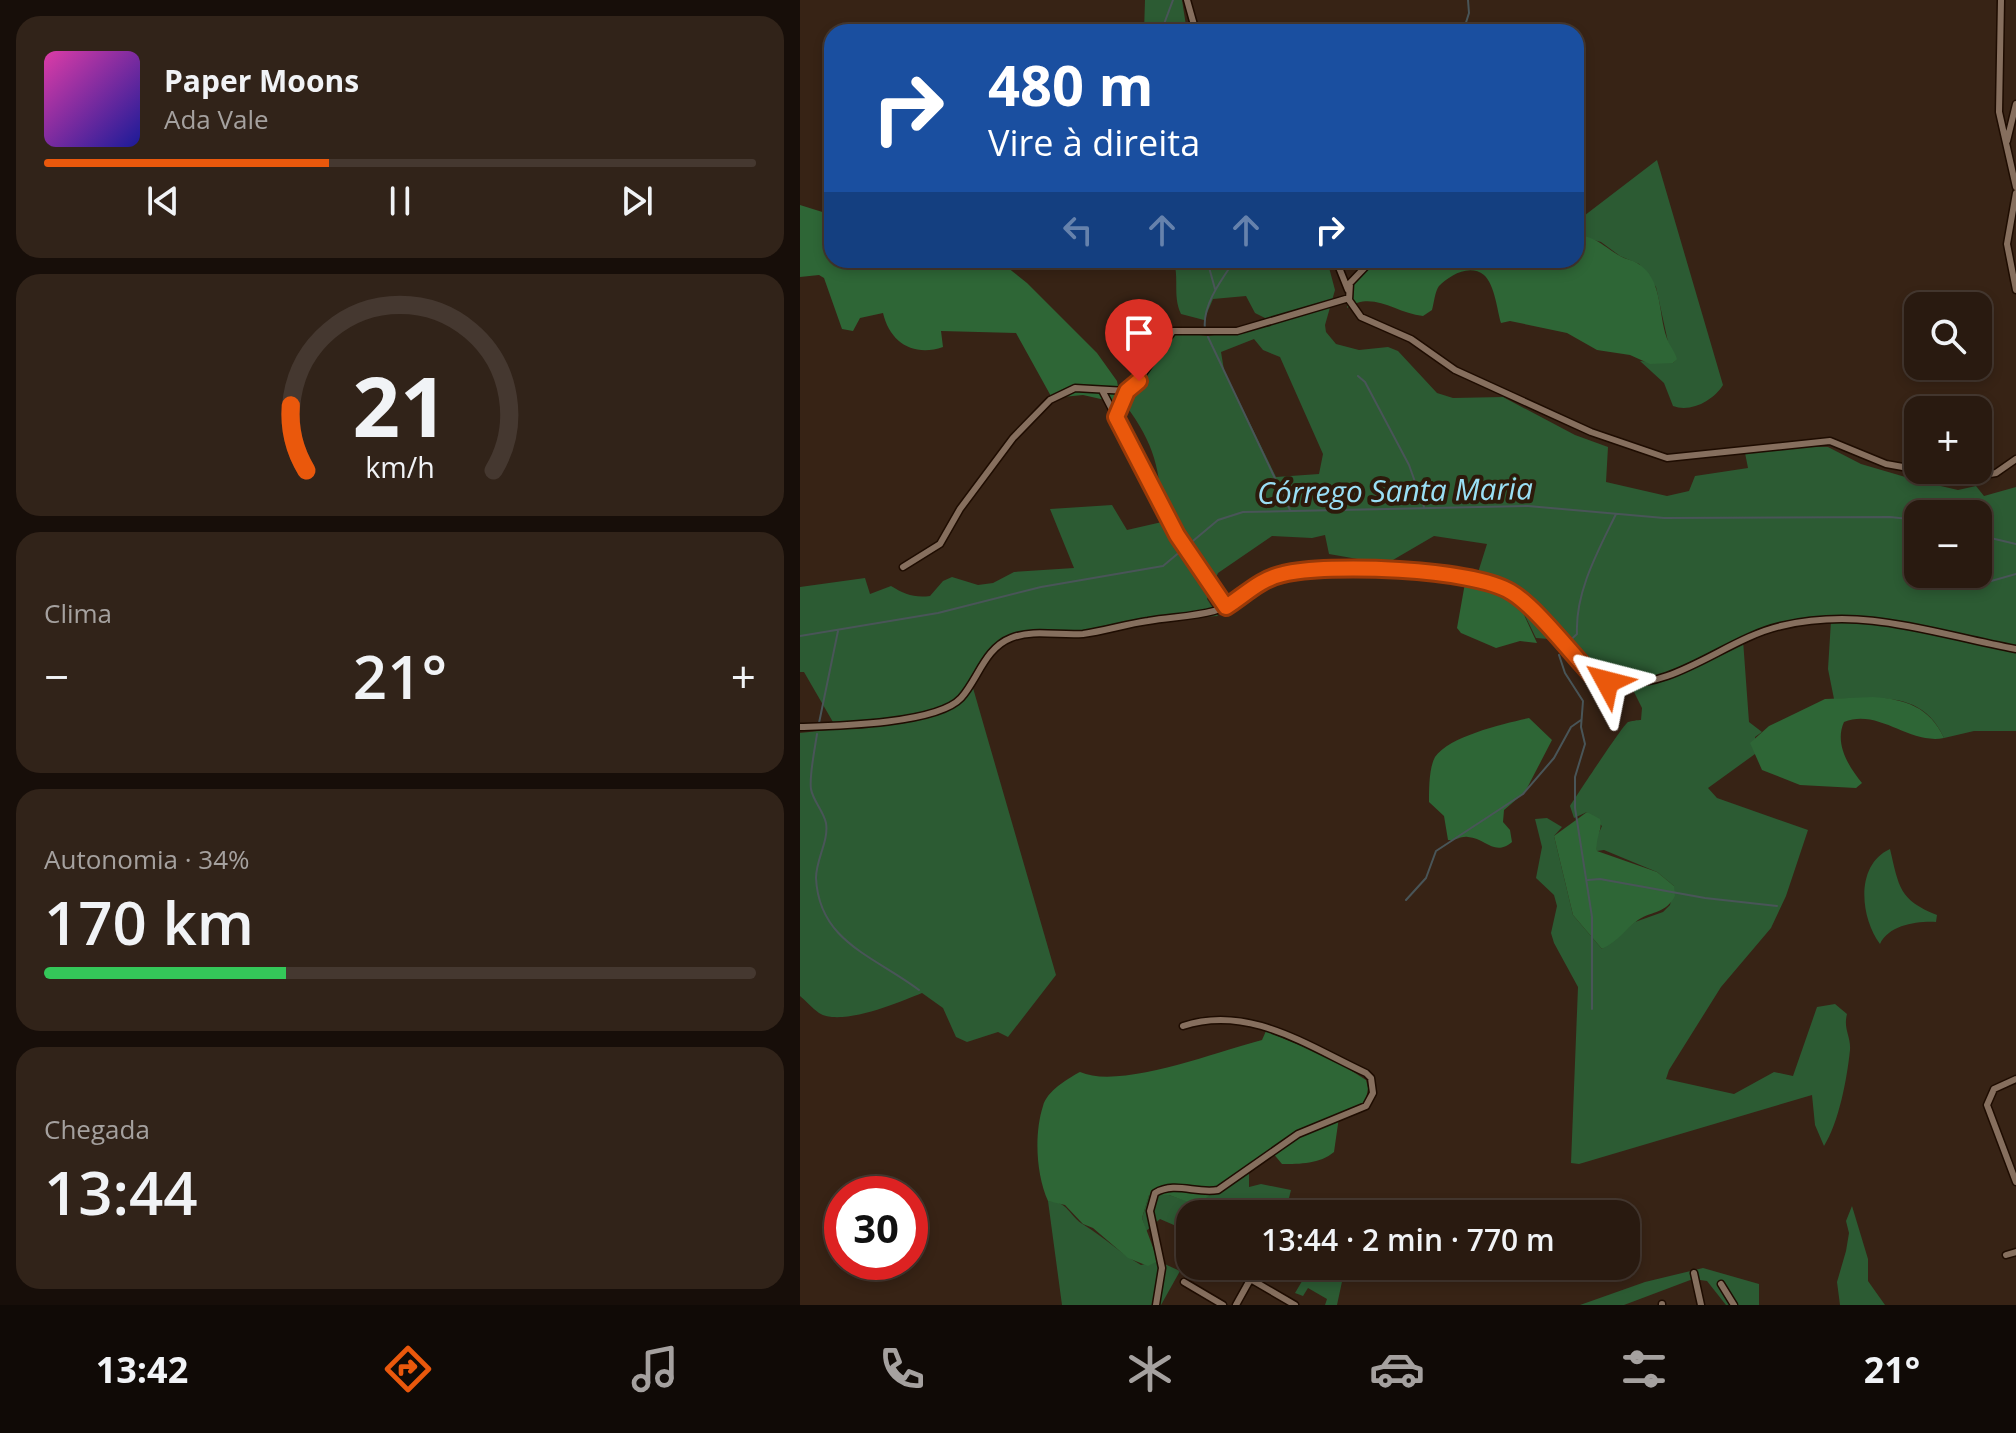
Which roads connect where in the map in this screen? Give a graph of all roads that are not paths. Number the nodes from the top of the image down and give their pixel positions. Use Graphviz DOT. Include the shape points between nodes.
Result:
graph roads {
  1 [pos="1187,0"];
  2 [pos="2001,0"];
  3 [pos="1194,24"];
  4 [pos="2016,104"];
  5 [pos="2006,145"];
  6 [pos="2016,190"];
  7 [pos="1339,268"];
  8 [pos="1364,268"];
  9 [pos="2016,290"];
  10 [pos="1349,296"];
  11 [pos="1127,391"];
  12 [pos="1103,392"];
  13 [pos="1116,417"];
  14 [pos="2016,459"];
  15 [pos="903,567"];
  16 [pos="1226,607"];
  17 [pos="2016,649"];
  18 [pos="800,727"];
  19 [pos="1183,1026"];
  20 [pos="2016,1079"];
  21 [pos="2016,1182"];
  22 [pos="2016,1252"];
  23 [pos="2006,1255"];
  24 [pos="1694,1273"];
  25 [pos="1250,1280"];
  26 [pos="1254,1280"];
  27 [pos="1184,1282"];
  28 [pos="1721,1284"];
  29 [pos="1156,1305"];
  30 [pos="1223,1305"];
  31 [pos="1236,1305"];
  32 [pos="1295,1305"];
  33 [pos="1701,1305"];
  34 [pos="1734,1305"];
  1 -- 3 [label="street"];
  2 -- 5 [label="street" via="1998,95"];
  4 -- 5 [label="street"];
  5 -- 6 [label="street"];
  6 -- 9 [label="street" via="2007,244"];
  7 -- 10 [label="street"];
  8 -- 10 [label="street" via="1352,279"];
  10 -- 11 [label="street" via="1237,331 1171,332"];
  10 -- 14 [label="street" via="1361,317 1417,342 1449,368 1591,432 1671,459 1821,440 1886,464 1949,477 1985,476"];
  11 -- 12 [label="street"];
  11 -- 13 [label="street"];
  12 -- 13 [label="street"];
  12 -- 15 [label="street" via="1075,388 1045,404 1013,438 940,544"];
  13 -- 16 [label="street" via="1185,547"];
  16 -- 17 [label="street" via="1260,582 1301,571 1463,577 1512,592 1592,675 1613,683 1655,679 1760,631 1828,617 1882,620"];
  16 -- 18 [label="street" via="1084,633 1014,636 994,650 961,698 947,709"];
  19 -- 29 [label="street" via="1235,1018 1258,1024 1366,1073 1373,1093 1366,1106 1288,1139 1218,1190 1172,1187 1155,1193 1150,1211 1162,1268"];
  20 -- 21 [label="street" via="1994,1089 1987,1105"];
  22 -- 23 [label="street"];
  24 -- 33 [label="street"];
  25 -- 31 [label="street"];
  26 -- 32 [label="street"];
  27 -- 30 [label="street"];
  28 -- 34 [label="street"];
}
